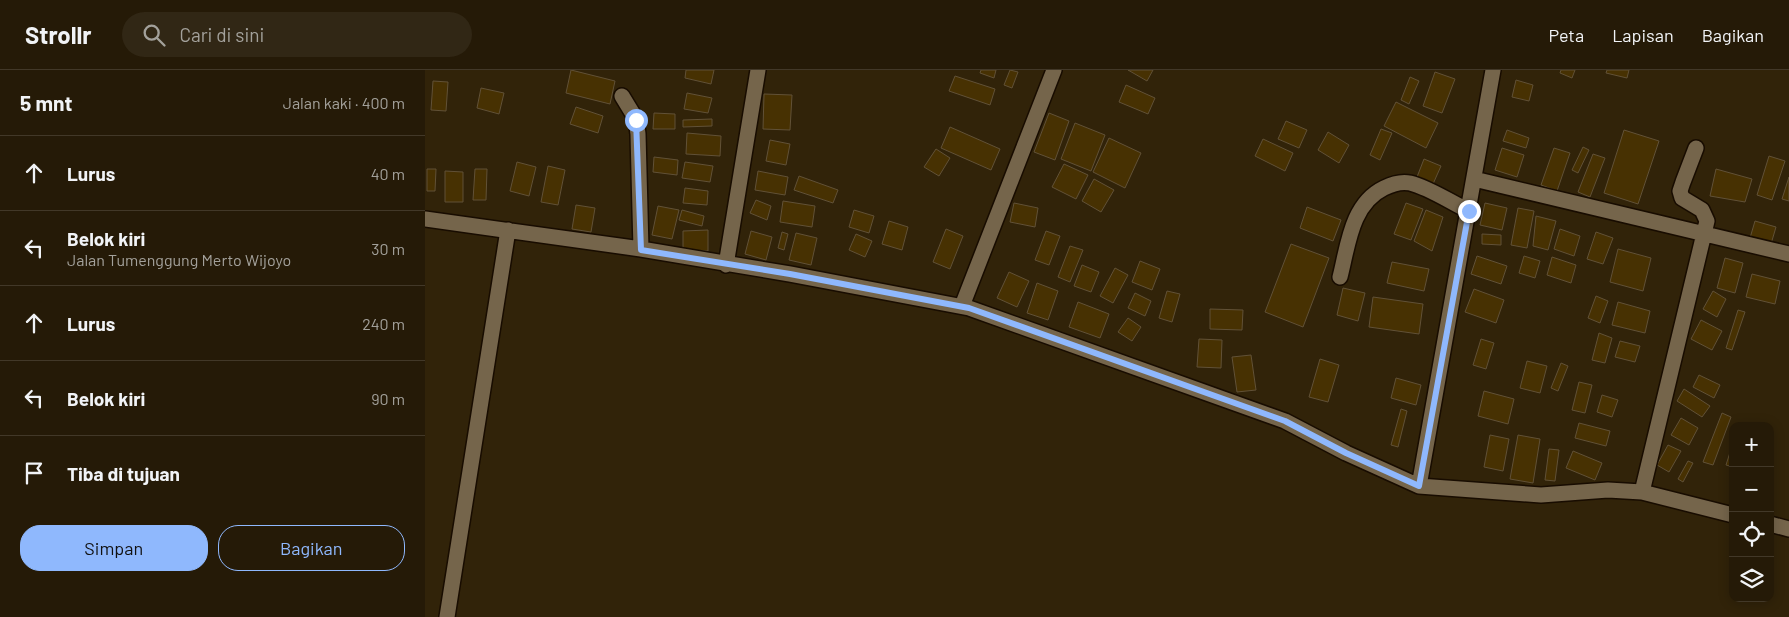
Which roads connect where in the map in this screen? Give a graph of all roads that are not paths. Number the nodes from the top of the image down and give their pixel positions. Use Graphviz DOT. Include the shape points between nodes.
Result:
graph roads {
  1 [pos="758,70"];
  2 [pos="1054,70"];
  3 [pos="1493,70"];
  4 [pos="622,96"];
  5 [pos="1696,148"];
  6 [pos="1474,179"];
  7 [pos="1469,211"];
  8 [pos="425,219"];
  9 [pos="508,230"];
  10 [pos="1704,233"];
  11 [pos="641,250"];
  12 [pos="1789,254"];
  13 [pos="726,265"];
  14 [pos="1340,277"];
  15 [pos="962,306"];
  16 [pos="1419,486"];
  17 [pos="1642,492"];
  18 [pos="1729,514"];
  19 [pos="1774,525"];
  20 [pos="1789,529"];
  21 [pos="447,617"];
  1 -- 13 [label="street"];
  2 -- 15 [label="street"];
  3 -- 6 [label="street"];
  4 -- 11 [label="street" via="631,108 637,127"];
  5 -- 10 [label="street" via="1680,191 1682,198 1707,215"];
  6 -- 7 [label="street"];
  6 -- 10 [label="street"];
  7 -- 14 [label="street" via="1410,184 1396,183 1378,191 1360,210"];
  7 -- 16 [label="street"];
  8 -- 9 [label="street"];
  9 -- 11 [label="street"];
  9 -- 21 [label="street"];
  10 -- 12 [label="street"];
  10 -- 17 [label="street"];
  11 -- 13 [label="street"];
  13 -- 15 [label="street"];
  15 -- 16 [label="street" via="1285,421"];
  16 -- 17 [label="street" via="1541,495 1608,490"];
  17 -- 18 [label="street"];
  19 -- 20 [label="street"];
}
